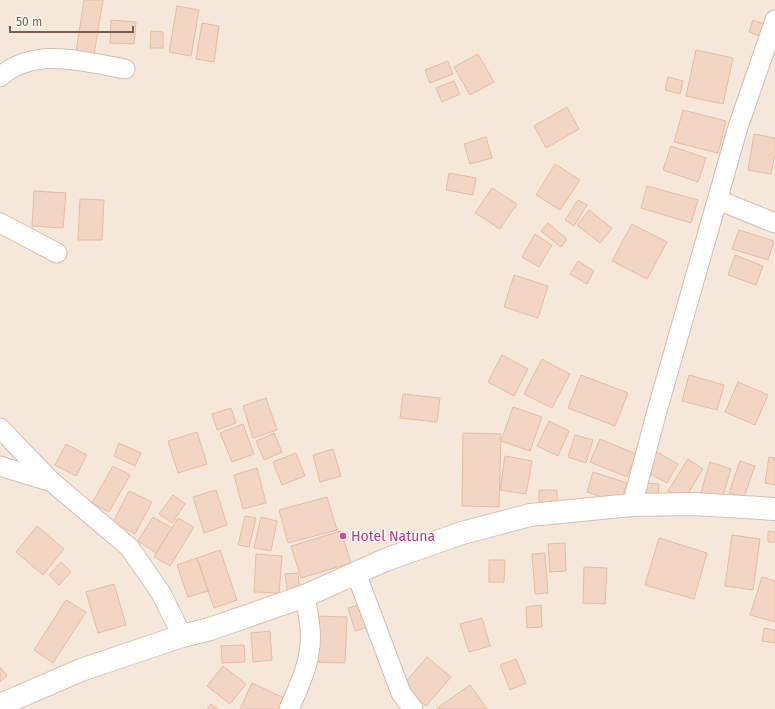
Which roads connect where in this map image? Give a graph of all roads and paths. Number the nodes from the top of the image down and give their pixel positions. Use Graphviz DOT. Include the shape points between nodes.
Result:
graph roads {
  1 [pos="775,20"];
  2 [pos="125,69"];
  3 [pos="0,77"];
  4 [pos="718,200"];
  5 [pos="0,223"];
  6 [pos="775,224"];
  7 [pos="57,253"];
  8 [pos="0,428"];
  9 [pos="0,466"];
  10 [pos="52,482"];
  11 [pos="632,505"];
  12 [pos="775,508"];
  13 [pos="356,573"];
  14 [pos="305,596"];
  15 [pos="182,636"];
  16 [pos="0,705"];
  17 [pos="289,709"];
  18 [pos="413,709"];
  1 -- 4 [label="street" via="738,127"];
  2 -- 3 [label="street" via="60,58 28,61 8,70"];
  4 -- 6 [label="street"];
  4 -- 11 [label="street" via="656,411"];
  5 -- 7 [label="street"];
  8 -- 10 [label="street"];
  9 -- 10 [label="street"];
  10 -- 15 [label="street" via="129,547 161,593"];
  11 -- 12 [label="street" via="694,504"];
  11 -- 13 [label="street" via="530,515 462,532"];
  13 -- 14 [label="street"];
  13 -- 18 [label="street" via="401,694"];
  14 -- 15 [label="street" via="210,629"];
  14 -- 17 [label="street" via="310,623 309,652"];
  15 -- 16 [label="street" via="81,670"];
}
